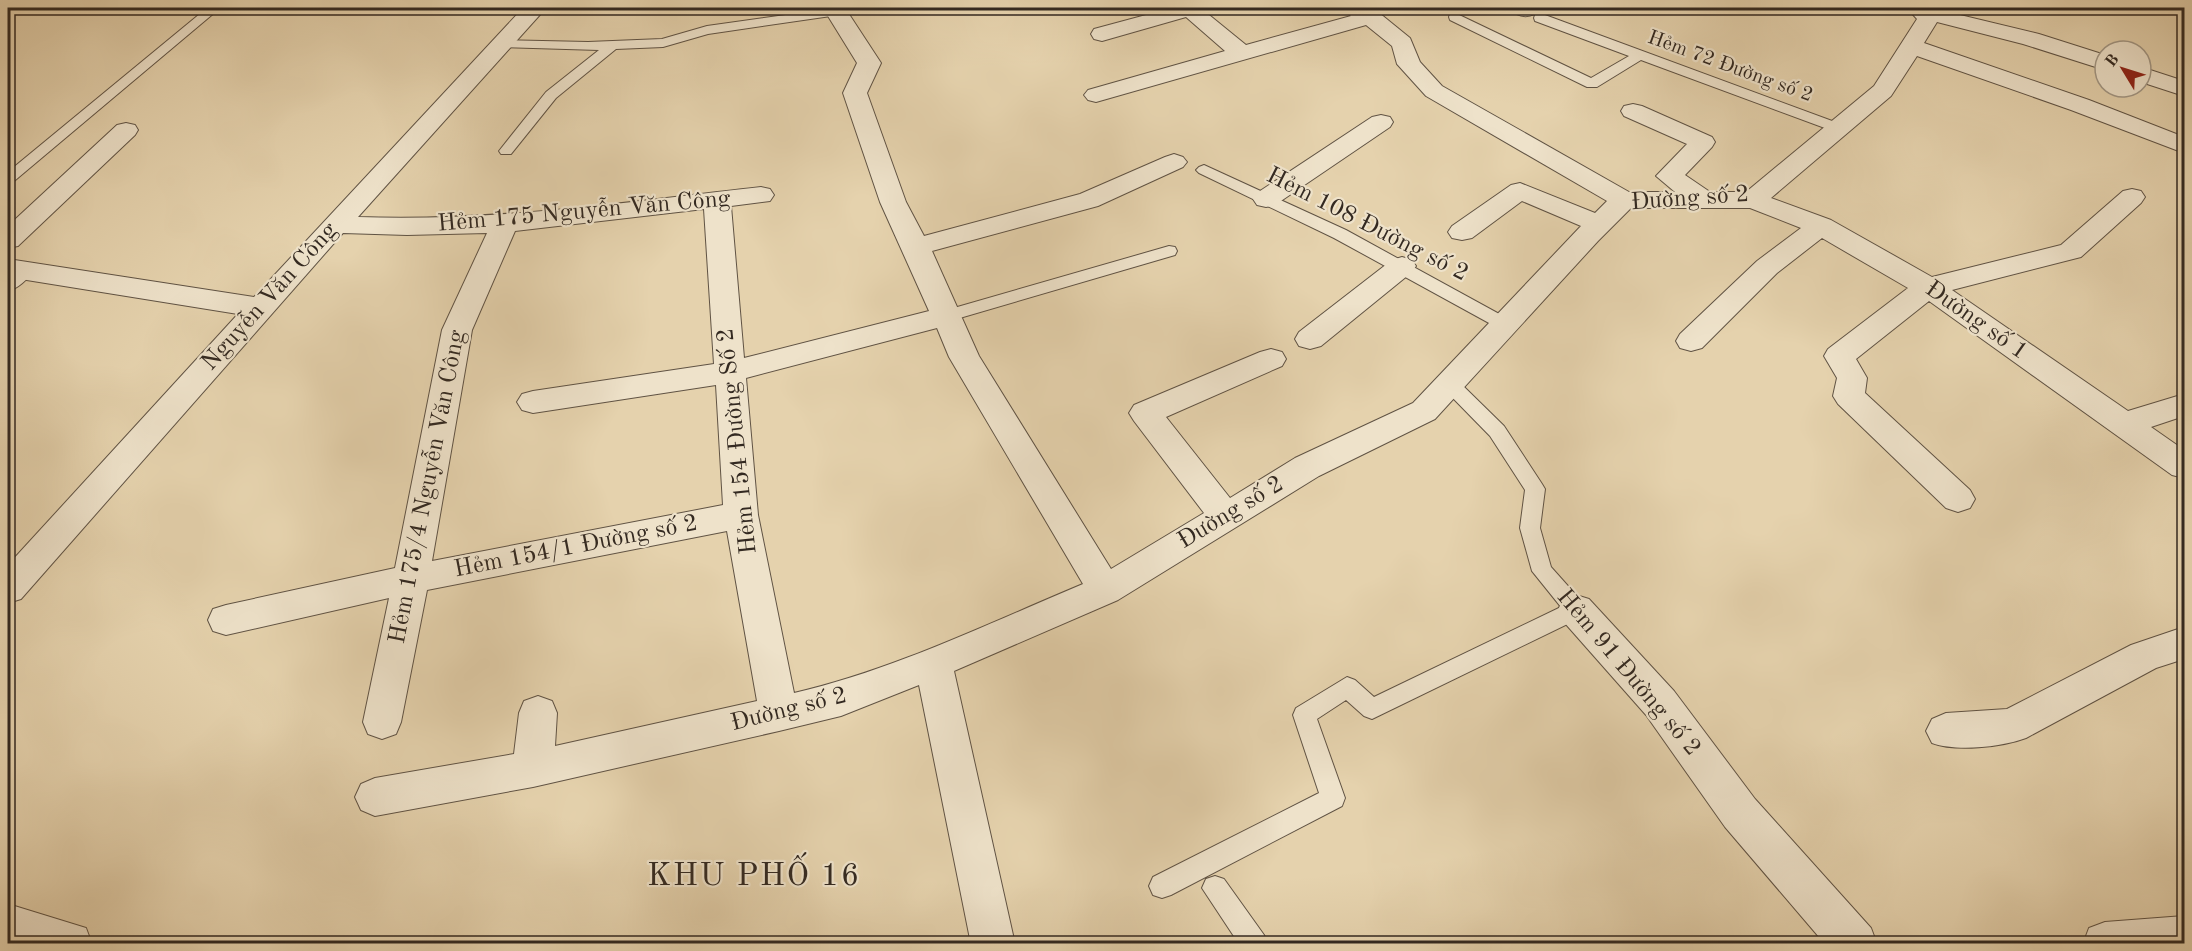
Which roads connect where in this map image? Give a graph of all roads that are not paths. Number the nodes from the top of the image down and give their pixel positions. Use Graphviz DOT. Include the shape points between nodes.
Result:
graph roads {
  1 [pos="214,8"];
  2 [pos="535,8"];
  3 [pos="1192,8"];
  4 [pos="836,9"];
  5 [pos="1921,10"];
  6 [pos="1530,11"];
  7 [pos="1362,12"];
  8 [pos="1455,17"];
  9 [pos="1102,34"];
  10 [pos="502,43"];
  11 [pos="613,45"];
  12 [pos="1911,46"];
  13 [pos="1241,53"];
  14 [pos="1640,55"];
  15 [pos="2093,59"];
  16 [pos="2153,78"];
  17 [pos="2184,90"];
  18 [pos="1096,95"];
  19 [pos="1633,111"];
  20 [pos="1381,122"];
  21 [pos="1838,128"];
  22 [pos="126,130"];
  23 [pos="2184,146"];
  24 [pos="506,151"];
  25 [pos="1174,162"];
  26 [pos="1204,170"];
  27 [pos="8,178"];
  28 [pos="760,195"];
  29 [pos="2132,197"];
  30 [pos="1266,199"];
  31 [pos="717,200"];
  32 [pos="1624,200"];
  33 [pos="1704,200"];
  34 [pos="1753,200"];
  35 [pos="336,224"];
  36 [pos="505,224"];
  37 [pos="1599,224"];
  38 [pos="1821,226"];
  39 [pos="1461,232"];
  40 [pos="8,240"];
  41 [pos="916,247"];
  42 [pos="1169,251"];
  43 [pos="1402,266"];
  44 [pos="14,275"];
  45 [pos="1928,287"];
  46 [pos="261,308"];
  47 [pos="946,316"];
  48 [pos="1506,325"];
  49 [pos="1310,339"];
  50 [pos="1691,341"];
  51 [pos="1271,359"];
  52 [pos="730,372"];
  53 [pos="1450,384"];
  54 [pos="533,402"];
  55 [pos="2184,405"];
  56 [pos="2123,424"];
  57 [pos="2184,466"];
  58 [pos="1958,499"];
  59 [pos="741,515"];
  60 [pos="1225,516"];
  61 [pos="411,579"];
  62 [pos="8,589"];
  63 [pos="1105,590"];
  64 [pos="1576,610"];
  65 [pos="226,620"];
  66 [pos="2184,643"];
  67 [pos="933,663"];
  68 [pos="538,713"];
  69 [pos="779,714"];
  70 [pos="382,722"];
  71 [pos="1946,731"];
  72 [pos="533,769"];
  73 [pos="375,797"];
  74 [pos="1162,886"];
  75 [pos="1215,888"];
  76 [pos="8,926"];
  77 [pos="2184,938"];
  78 [pos="70,944"];
  79 [pos="993,944"];
  80 [pos="1255,944"];
  81 [pos="1855,944"];
  82 [pos="2105,944"];
  1 -- 27 [label="lane"];
  2 -- 10 [label="street, Nguyễn Văn Công"];
  3 -- 9 [label="street"];
  3 -- 13 [label="street"];
  4 -- 11 [label="lane" via="707,30 663,43"];
  4 -- 41 [label="street" via="869,63 855,93 893,202"];
  5 -- 12 [label="street, Đường số 2" via="1929,18"];
  5 -- 15 [label="street"];
  6 -- 14 [label="lane, Hẻm 72 Đường số 2"];
  7 -- 13 [label="street"];
  7 -- 32 [label="street" via="1402,43 1409,64 1434,91"];
  8 -- 14 [label="lane" via="1592,84"];
  10 -- 11 [label="lane"];
  10 -- 35 [label="street, Nguyễn Văn Công"];
  11 -- 24 [label="lane" via="550,95"];
  12 -- 21 [label="street, Đường số 2" via="1883,90"];
  12 -- 23 [label="street"];
  13 -- 18 [label="street"];
  14 -- 21 [label="lane, Hẻm 72 Đường số 2"];
  16 -- 17 [label="street"];
  19 -- 33 [label="street" via="1703,142 1669,176"];
  20 -- 30 [label="street"];
  21 -- 34 [label="street, Đường số 2"];
  22 -- 40 [label="street"];
  25 -- 41 [label="street" via="1089,200"];
  26 -- 30 [label="lane, Hẻm 108 Đường số 2"];
  28 -- 31 [label="street, Hẻm 175 Nguyễn Văn Công"];
  29 -- 45 [label="street" via="2071,251"];
  30 -- 43 [label="lane, Hẻm 108 Đường số 2"];
  31 -- 36 [label="street, Hẻm 175 Nguyễn Văn Công"];
  31 -- 52 [label="street, Hẻm 154 Đường Số 2"];
  32 -- 33 [label="street, Đường số 2"];
  32 -- 37 [label="street, Đường số 2"];
  33 -- 34 [label="street, Đường số 2"];
  34 -- 38 [label="street, Đường số 1"];
  35 -- 36 [label="street, Hẻm 175 Nguyễn Văn Công"];
  35 -- 46 [label="street, Nguyễn Văn Công"];
  36 -- 61 [label="street, Hẻm 175/4 Nguyễn Văn Công" via="457,330"];
  37 -- 39 [label="street" via="1520,191"];
  37 -- 48 [label="street, Đường số 2"];
  38 -- 45 [label="street, Đường số 1"];
  38 -- 50 [label="street" via="1767,267"];
  41 -- 47 [label="street"];
  42 -- 47 [label="lane"];
  43 -- 48 [label="lane, Hẻm 108 Đường số 2"];
  43 -- 49 [label="street"];
  44 -- 46 [label="street"];
  45 -- 56 [label="street, Đường số 1"];
  45 -- 58 [label="street" via="1839,356 1852,378 1849,396"];
  46 -- 62 [label="street, Nguyễn Văn Công"];
  47 -- 52 [label="street"];
  47 -- 63 [label="street" via="964,357"];
  48 -- 53 [label="street, Đường số 2"];
  51 -- 60 [label="street" via="1145,413"];
  52 -- 54 [label="street"];
  52 -- 59 [label="street, Hẻm 154 Đường Số 2"];
  53 -- 60 [label="street, Đường số 2" via="1424,411 1307,467"];
  53 -- 64 [label="lane, Hẻm 91 Đường số 2" via="1497,431 1535,489 1530,528 1542,571"];
  55 -- 56 [label="street"];
  56 -- 57 [label="street, Đường số 1"];
  59 -- 61 [label="street, Hẻm 154/1 Đường số 2"];
  59 -- 69 [label="street, Hẻm 154 Đường Số 2"];
  60 -- 63 [label="street, Đường số 2"];
  61 -- 65 [label="street, Hẻm 154/1 Đường số 2"];
  61 -- 70 [label="street, Hẻm 175/4 Nguyễn Văn Công"];
  63 -- 67 [label="street, Đường số 2"];
  64 -- 74 [label="lane" via="1372,709 1347,687 1304,714 1333,798"];
  64 -- 81 [label="street, Hẻm 91 Đường số 2" via="1660,703 1740,813"];
  66 -- 71 [label="street" via="2144,656 2012,726"];
  67 -- 69 [label="street, Đường số 2" via="841,699"];
  67 -- 79 [label="street"];
  68 -- 72 [label="street"];
  69 -- 72 [label="street, Đường số 2"];
  72 -- 73 [label="street, Đường số 2"];
  75 -- 80 [label="lane"];
  76 -- 78 [label="street"];
  77 -- 82 [label="street"];
}
